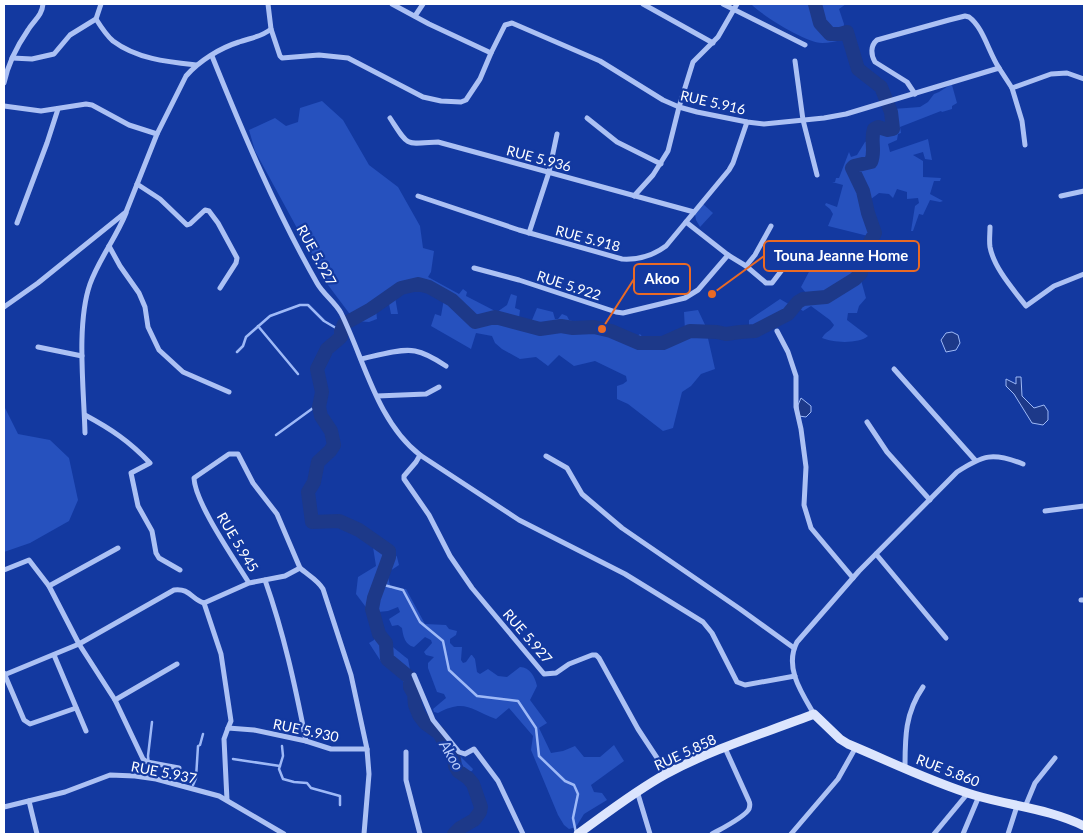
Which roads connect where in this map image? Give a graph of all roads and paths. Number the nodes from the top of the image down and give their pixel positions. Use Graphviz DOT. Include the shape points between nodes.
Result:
graph roads {
  1 [pos="43,4"];
  2 [pos="101,4"];
  3 [pos="268,4"];
  4 [pos="392,4"];
  5 [pos="423,4"];
  6 [pos="643,4"];
  7 [pos="723,4"];
  8 [pos="737,4"];
  9 [pos="734,10"];
  10 [pos="415,16"];
  11 [pos="96,19"];
  12 [pos="272,29"];
  13 [pos="713,43"];
  14 [pos="805,45"];
  15 [pos="491,53"];
  16 [pos="212,56"];
  17 [pos="12,58"];
  18 [pos="794,62"];
  19 [pos="196,65"];
  20 [pos="999,68"];
  21 [pos="1084,79"];
  22 [pos="4,83"];
  23 [pos="1012,88"];
  24 [pos="915,94"];
  25 [pos="4,106"];
  26 [pos="679,107"];
  27 [pos="58,109"];
  28 [pos="390,118"];
  29 [pos="587,118"];
  30 [pos="803,120"];
  31 [pos="747,122"];
  32 [pos="157,134"];
  33 [pos="557,134"];
  34 [pos="1025,144"];
  35 [pos="661,164"];
  36 [pos="548,172"];
  37 [pos="817,176"];
  38 [pos="138,184"];
  39 [pos="1084,191"];
  40 [pos="418,196"];
  41 [pos="634,196"];
  42 [pos="1061,196"];
  43 [pos="126,212"];
  44 [pos="694,212"];
  45 [pos="686,222"];
  46 [pos="17,223"];
  47 [pos="771,226"];
  48 [pos="990,227"];
  49 [pos="529,233"];
  50 [pos="109,246"];
  51 [pos="728,255"];
  52 [pos="746,266"];
  53 [pos="785,266"];
  54 [pos="474,268"];
  55 [pos="1084,274"];
  56 [pos="220,288"];
  57 [pos="4,307"];
  58 [pos="777,331"];
  59 [pos="38,347"];
  60 [pos="82,356"];
  61 [pos="361,359"];
  62 [pos="446,366"];
  63 [pos="894,369"];
  64 [pos="439,387"];
  65 [pos="229,392"];
  66 [pos="377,396"];
  67 [pos="85,414"];
  68 [pos="867,422"];
  69 [pos="86,434"];
  70 [pos="420,454"];
  71 [pos="546,456"];
  72 [pos="976,460"];
  73 [pos="1023,464"];
  74 [pos="930,500"];
  75 [pos="1084,506"];
  76 [pos="1045,511"];
  77 [pos="118,548"];
  78 [pos="876,554"];
  79 [pos="300,568"];
  80 [pos="4,570"];
  81 [pos="180,570"];
  82 [pos="853,578"];
  83 [pos="265,580"];
  84 [pos="249,583"];
  85 [pos="49,586"];
  86 [pos="204,602"];
  87 [pos="946,638"];
  88 [pos="79,644"];
  89 [pos="794,648"];
  90 [pos="54,654"];
  91 [pos="177,664"];
  92 [pos="4,674"];
  93 [pos="414,675"];
  94 [pos="795,676"];
  95 [pos="923,687"];
  96 [pos="115,700"];
  97 [pos="76,708"];
  98 [pos="814,714"];
  99 [pos="228,728"];
  100 [pos="86,731"];
  101 [pos="306,741"];
  102 [pos="856,747"];
  103 [pos="725,748"];
  104 [pos="368,749"];
  105 [pos="406,752"];
  106 [pos="1055,758"];
  107 [pos="179,768"];
  108 [pos="905,768"];
  109 [pos="667,773"];
  110 [pos="637,792"];
  111 [pos="968,793"];
  112 [pos="978,796"];
  113 [pos="227,800"];
  114 [pos="29,801"];
  115 [pos="4,806"];
  116 [pos="1021,806"];
  117 [pos="1084,826"];
  118 [pos="37,834"];
  119 [pos="284,834"];
  120 [pos="364,834"];
  121 [pos="420,834"];
  122 [pos="523,834"];
  123 [pos="578,834"];
  124 [pos="650,834"];
  125 [pos="712,834"];
  126 [pos="791,834"];
  127 [pos="934,834"];
  128 [pos="962,834"];
  129 [pos="1008,834"];
  1 -- 17 [label="street" via="40,17 30,27"];
  2 -- 11 [label="street"];
  3 -- 12 [label="street"];
  4 -- 10 [label="street"];
  5 -- 10 [label="street"];
  6 -- 13 [label="street"];
  7 -- 9 [label="street"];
  8 -- 9 [label="street"];
  9 -- 13 [label="street"];
  9 -- 14 [label="street"];
  10 -- 15 [label="street"];
  11 -- 17 [label="street" via="70,35 54,54 32,59"];
  11 -- 19 [label="street" via="106,35 123,47 153,60"];
  12 -- 15 [label="street, RUE 5.916" via="282,58 341,56 360,62 423,97 442,101 466,100"];
  12 -- 16 [label="street"];
  13 -- 26 [label="street" via="693,62"];
  15 -- 26 [label="street, RUE 5.916" via="505,26 512,23 600,61"];
  16 -- 19 [label="street"];
  16 -- 61 [label="street, RUE 5.927" via="282,214 318,285 340,311"];
  17 -- 22 [label="street"];
  18 -- 30 [label="street"];
  19 -- 32 [label="street" via="186,76"];
  20 -- 23 [label="street"];
  20 -- 24 [label="street, RUE 5.916"];
  20 -- 24 [label="street" via="973,20 965,16 877,40 872,48 875,62 907,82"];
  21 -- 23 [label="street" via="1067,73 1051,74"];
  23 -- 34 [label="street"];
  24 -- 30 [label="street, RUE 5.916" via="846,114"];
  25 -- 27 [label="street" via="21,110"];
  26 -- 31 [label="street, RUE 5.916"];
  26 -- 35 [label="street" via="668,151"];
  27 -- 32 [label="street" via="80,104 92,106 128,125"];
  27 -- 46 [label="street"];
  28 -- 36 [label="street, RUE 5.936" via="410,144 438,142"];
  29 -- 35 [label="street" via="617,142"];
  30 -- 31 [label="street, RUE 5.916" via="764,124"];
  30 -- 37 [label="street"];
  31 -- 44 [label="street, RUE 5.918" via="729,170"];
  32 -- 38 [label="street"];
  33 -- 36 [label="street"];
  35 -- 41 [label="street"];
  36 -- 41 [label="street, RUE 5.936"];
  36 -- 49 [label="street"];
  38 -- 43 [label="street"];
  38 -- 56 [label="street" via="160,199 187,225 205,210 209,211 237,258"];
  39 -- 42 [label="street"];
  40 -- 49 [label="street, RUE 5.918"];
  41 -- 44 [label="street, RUE 5.936"];
  43 -- 50 [label="street"];
  43 -- 57 [label="street"];
  44 -- 45 [label="street, RUE 5.918"];
  45 -- 49 [label="street, RUE 5.918" via="659,252 630,260"];
  45 -- 51 [label="street"];
  47 -- 52 [label="street"];
  48 -- 55 [label="street" via="993,255 1026,306 1054,286"];
  50 -- 60 [label="street" via="99,261 86,298"];
  50 -- 65 [label="street" via="138,292 159,350 182,372"];
  51 -- 52 [label="street"];
  51 -- 54 [label="street, RUE 5.922" via="698,290 685,298 623,313"];
  52 -- 53 [label="street" via="766,283 772,283"];
  58 -- 82 [label="street" via="796,376 796,407 806,467 804,505 811,528"];
  59 -- 60 [label="street"];
  60 -- 67 [label="street"];
  61 -- 62 [label="street" via="414,350"];
  61 -- 66 [label="street, RUE 5.927"];
  63 -- 72 [label="street"];
  64 -- 66 [label="street" via="426,394"];
  66 -- 70 [label="street, RUE 5.927" via="397,432"];
  67 -- 69 [label="street"];
  67 -- 81 [label="street" via="132,444 150,463 131,473 138,506 152,531 159,558"];
  68 -- 74 [label="street" via="887,452"];
  70 -- 94 [label="street, RUE 5.927" via="519,520 625,574 703,622 737,682 745,685"];
  70 -- 109 [label="street, RUE 5.927" via="404,479 472,588 544,674 556,673 569,664 596,655"];
  71 -- 89 [label="street" via="567,468 582,494 622,528"];
  72 -- 73 [label="street" via="995,456"];
  72 -- 74 [label="street" via="957,472"];
  74 -- 78 [label="street"];
  75 -- 76 [label="street"];
  77 -- 85 [label="street"];
  78 -- 82 [label="street"];
  78 -- 87 [label="street"];
  79 -- 83 [label="street" via="285,576"];
  79 -- 84 [label="street, RUE 5.945" via="277,514 253,483 238,454 230,454 194,478 194,486"];
  79 -- 104 [label="street" via="323,589 351,675"];
  80 -- 85 [label="street" via="29,560"];
  82 -- 89 [label="street"];
  83 -- 84 [label="street"];
  83 -- 101 [label="street" via="293,672"];
  84 -- 86 [label="street, RUE 5.945"];
  85 -- 88 [label="street"];
  86 -- 88 [label="street" via="198,601 188,591 174,590"];
  86 -- 99 [label="street" via="221,654 231,721"];
  88 -- 90 [label="street"];
  88 -- 96 [label="street"];
  89 -- 94 [label="street" via="792,665"];
  90 -- 92 [label="street"];
  90 -- 97 [label="street"];
  91 -- 96 [label="street"];
  92 -- 97 [label="street" via="26,723"];
  93 -- 122 [label="street" via="438,726 459,752 465,754 474,749 498,781"];
  94 -- 98 [label="street"];
  95 -- 108 [label="street" via="909,713"];
  96 -- 107 [label="street" via="143,759"];
  97 -- 100 [label="street"];
  98 -- 102 [label="street, RUE 5.860" via="840,739"];
  98 -- 103 [label="street, RUE 5.858"];
  99 -- 101 [label="street, RUE 5.930"];
  99 -- 113 [label="street" via="224,739"];
  101 -- 104 [label="street, RUE 5.930" via="331,749"];
  102 -- 108 [label="street, RUE 5.860"];
  102 -- 126 [label="street" via="838,779"];
  103 -- 109 [label="street, RUE 5.858"];
  103 -- 125 [label="street" via="750,806 740,817"];
  104 -- 120 [label="street"];
  105 -- 121 [label="street" via="406,780"];
  106 -- 116 [label="street"];
  108 -- 111 [label="street, RUE 5.860"];
  109 -- 110 [label="street, RUE 5.858"];
  110 -- 123 [label="street, RUE 5.858"];
  110 -- 124 [label="street"];
  111 -- 112 [label="street, RUE 5.860"];
  111 -- 127 [label="street"];
  112 -- 116 [label="street, RUE 5.860"];
  112 -- 128 [label="street"];
  113 -- 114 [label="street, RUE 5.937" via="156,778 120,774"];
  113 -- 119 [label="street, RUE 5.937"];
  114 -- 115 [label="street, RUE 5.937"];
  114 -- 118 [label="street"];
  116 -- 117 [label="street, RUE 5.860"];
  116 -- 129 [label="street"];
}
